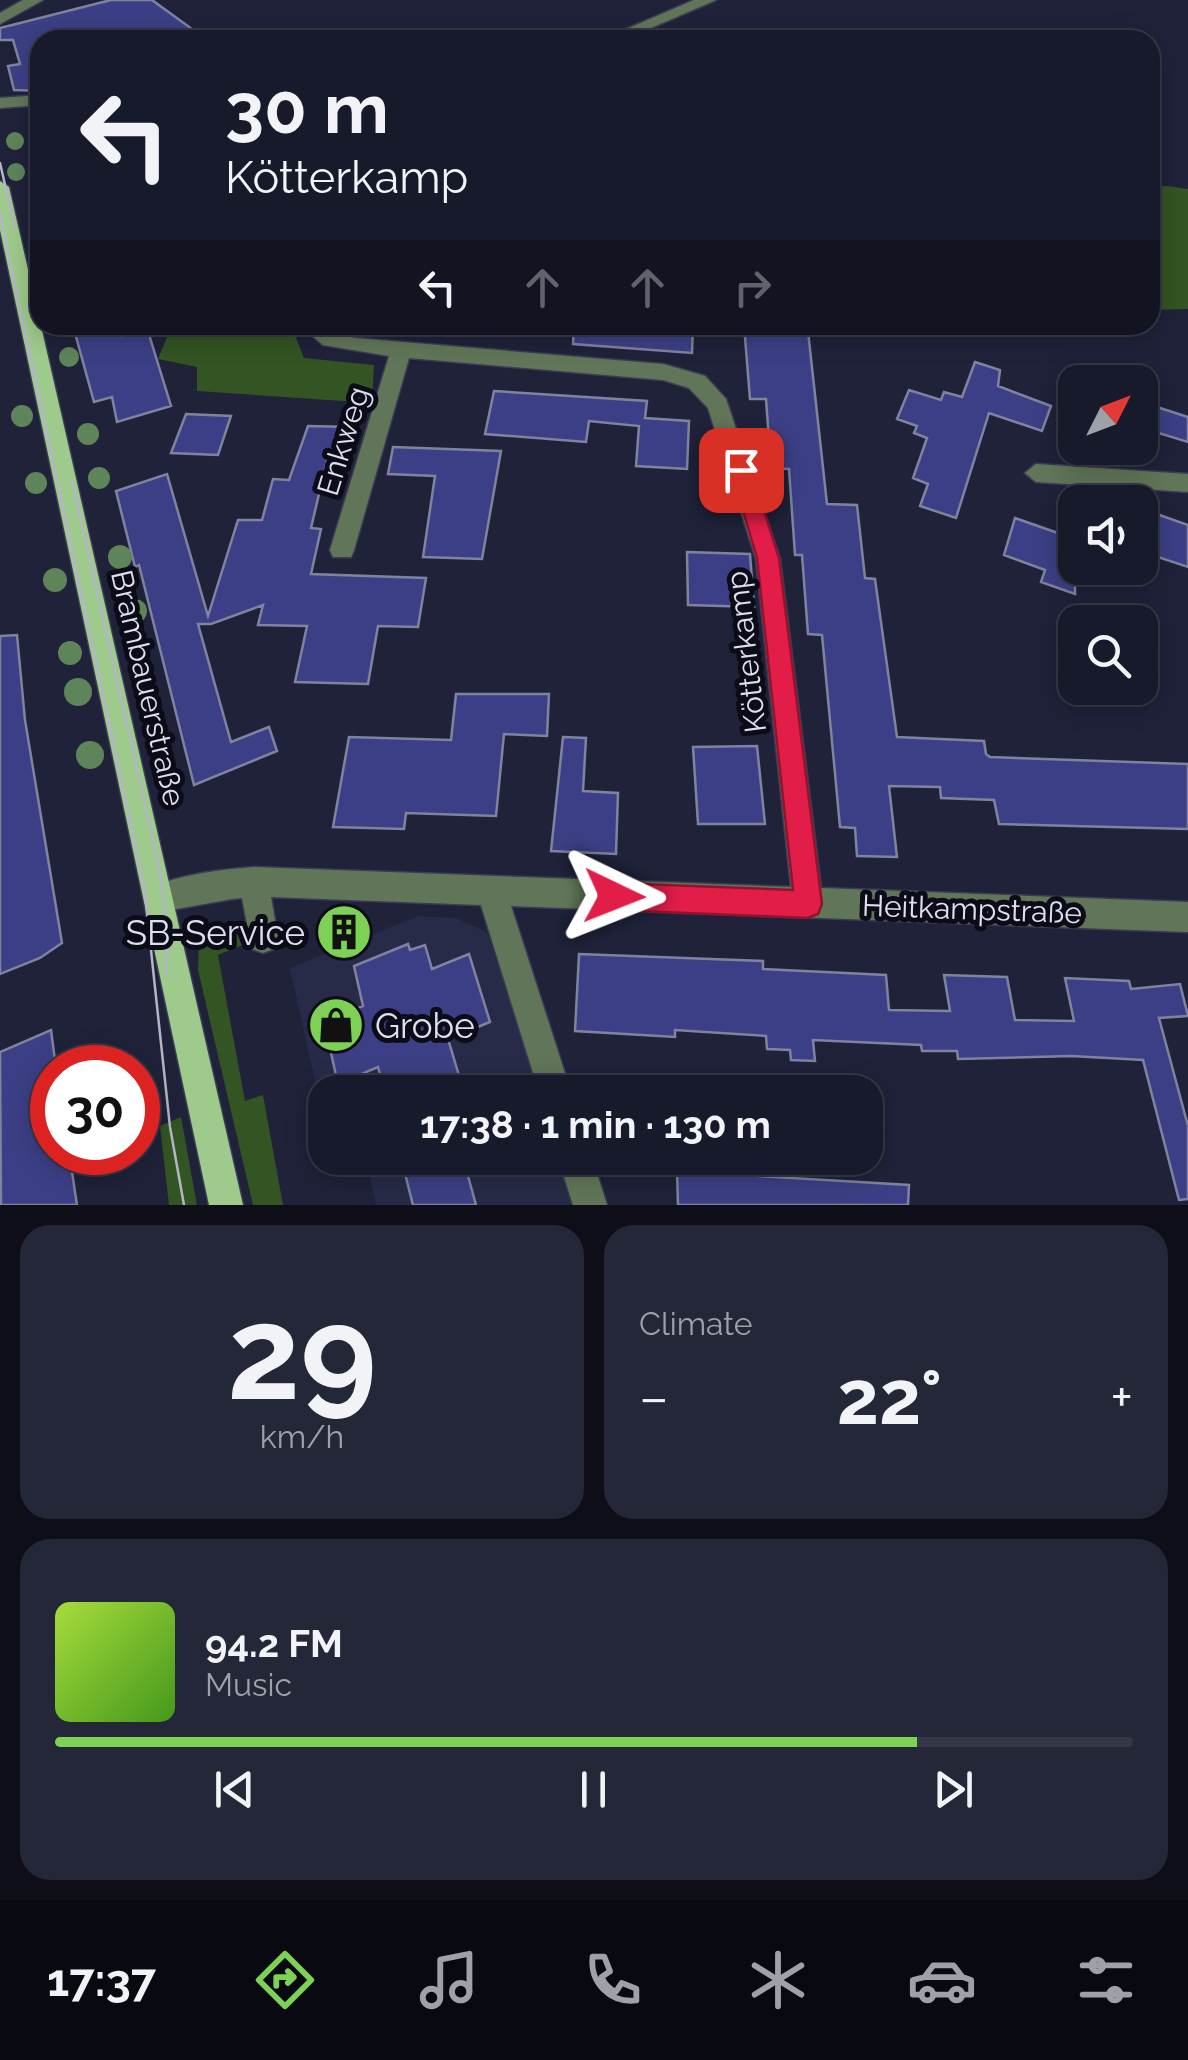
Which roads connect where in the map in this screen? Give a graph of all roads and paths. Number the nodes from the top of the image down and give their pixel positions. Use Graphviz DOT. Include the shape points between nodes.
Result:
graph roads {
  1 [pos="36,0"];
  2 [pos="708,0"];
  3 [pos="0,19"];
  4 [pos="634,30"];
  5 [pos="30,101"];
  6 [pos="0,103"];
  7 [pos="0,187"];
  8 [pos="30,321"];
  9 [pos="33,335"];
  10 [pos="323,335"];
  11 [pos="402,350"];
  12 [pos="1036,473"];
  13 [pos="1188,483"];
  14 [pos="342,550"];
  15 [pos="254,882"];
  16 [pos="492,893"];
  17 [pos="159,899"];
  18 [pos="808,904"];
  19 [pos="1188,917"];
  20 [pos="263,938"];
  21 [pos="550,1075"];
  22 [pos="581,1175"];
  23 [pos="226,1205"];
  24 [pos="590,1205"];
  1 -- 3 [label="street"];
  2 -- 4 [label="street"];
  5 -- 6 [label="street"];
  7 -- 8 [label="main road, Brambauerstraße"];
  9 -- 17 [label="main road, Brambauerstraße"];
  10 -- 11 [label="street, Kötterkamp"];
  11 -- 14 [label="street, Enkweg"];
  11 -- 18 [label="street, Kötterkamp" via="663,372 697,382 718,405 768,558"];
  12 -- 13 [label="street"];
  15 -- 16 [label="street, Heitkampstraße"];
  15 -- 17 [label="street, Heitkampstraße" via="203,886"];
  15 -- 20 [label="street"];
  16 -- 18 [label="street, Heitkampstraße"];
  16 -- 21 [label="street"];
  17 -- 23 [label="main road, Brambauerstraße"];
  18 -- 19 [label="street, Heitkampstraße"];
  22 -- 24 [label="street"];
}
